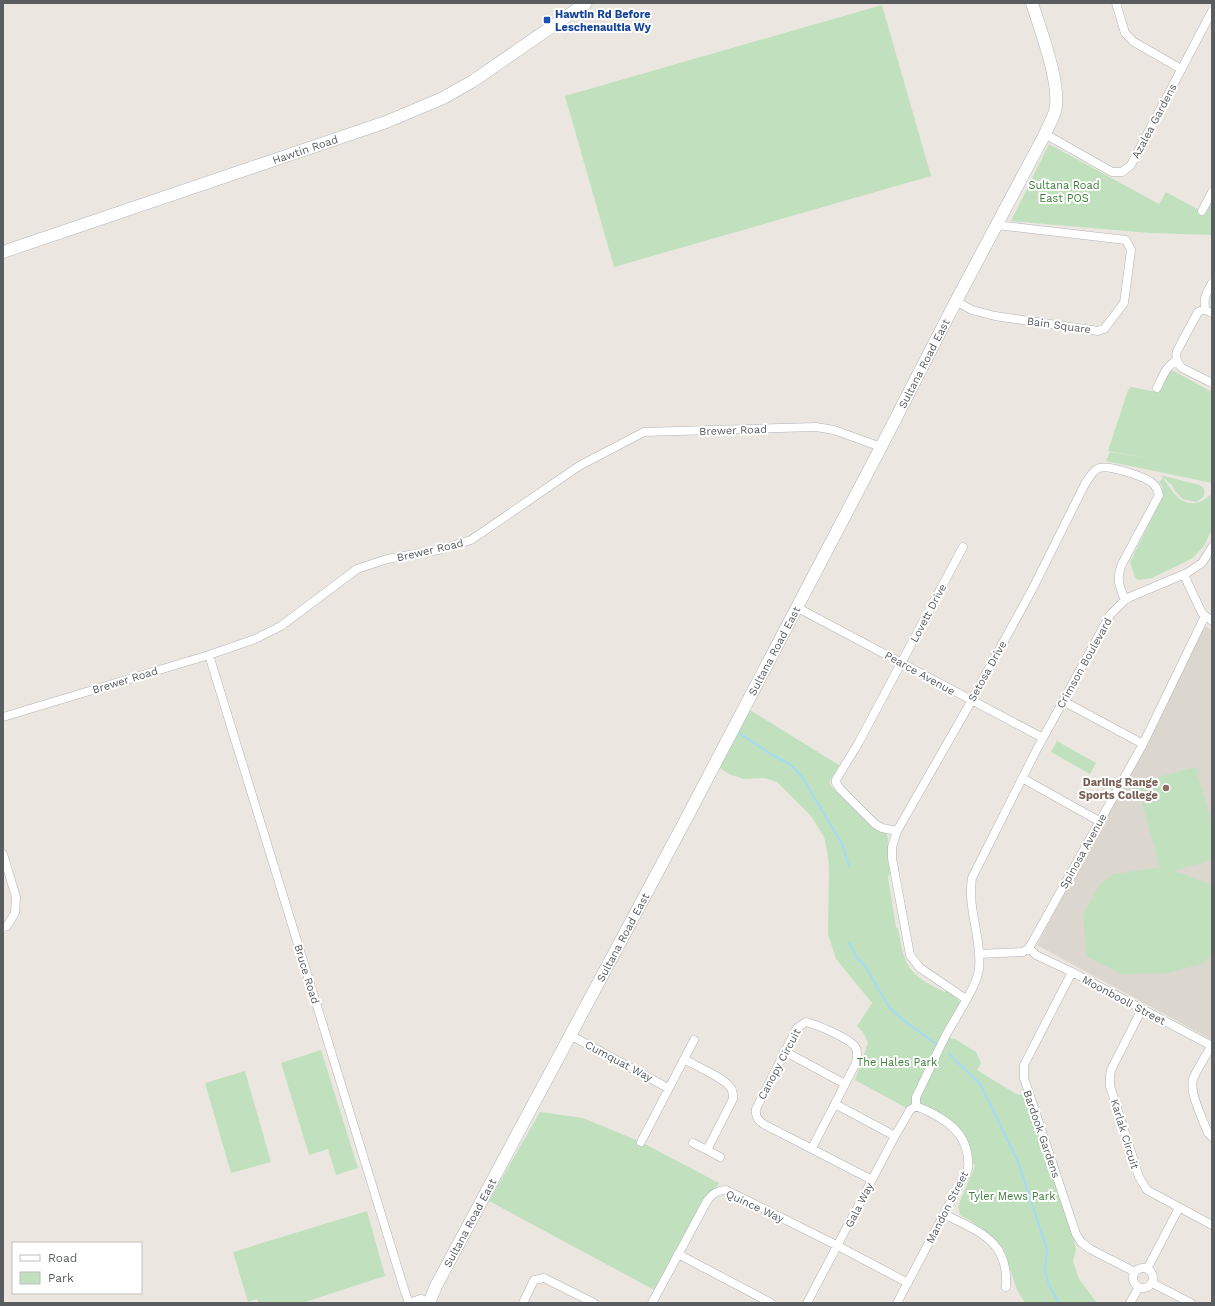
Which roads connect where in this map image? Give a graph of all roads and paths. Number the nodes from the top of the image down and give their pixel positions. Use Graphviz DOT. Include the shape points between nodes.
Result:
graph roads {
  1 [pos="586,3"];
  2 [pos="1032,3"];
  3 [pos="1116,3"];
  4 [pos="1212,12"];
  5 [pos="1181,69"];
  6 [pos="1045,134"];
  7 [pos="1212,192"];
  8 [pos="1202,211"];
  9 [pos="996,225"];
  10 [pos="3,252"];
  11 [pos="1212,283"];
  12 [pos="956,300"];
  13 [pos="1209,311"];
  14 [pos="1177,361"];
  15 [pos="1212,383"];
  16 [pos="1157,388"];
  17 [pos="881,447"];
  18 [pos="963,547"];
  19 [pos="1212,547"];
  20 [pos="1186,574"];
  21 [pos="1128,598"];
  22 [pos="798,608"];
  23 [pos="1208,619"];
  24 [pos="209,655"];
  25 [pos="902,662"];
  26 [pos="971,700"];
  27 [pos="1063,702"];
  28 [pos="3,717"];
  29 [pos="1043,738"];
  30 [pos="1143,744"];
  31 [pos="1022,778"];
  32 [pos="1100,821"];
  33 [pos="897,830"];
  34 [pos="3,854"];
  35 [pos="3,927"];
  36 [pos="1030,948"];
  37 [pos="979,954"];
  38 [pos="1072,972"];
  39 [pos="966,998"];
  40 [pos="1142,1009"];
  41 [pos="570,1035"];
  42 [pos="694,1040"];
  43 [pos="1212,1046"];
  44 [pos="784,1052"];
  45 [pos="684,1059"];
  46 [pos="845,1084"];
  47 [pos="668,1088"];
  48 [pos="835,1104"];
  49 [pos="915,1107"];
  50 [pos="895,1136"];
  51 [pos="1212,1137"];
  52 [pos="641,1142"];
  53 [pos="693,1143"];
  54 [pos="812,1148"];
  55 [pos="707,1150"];
  56 [pos="720,1157"];
  57 [pos="872,1180"];
  58 [pos="1179,1208"];
  59 [pos="944,1214"];
  60 [pos="1212,1225"];
  61 [pos="838,1246"];
  62 [pos="678,1254"];
  63 [pos="1147,1269"];
  64 [pos="1135,1272"];
  65 [pos="1152,1282"];
  66 [pos="908,1283"];
  67 [pos="1006,1287"];
  68 [pos="1139,1287"];
  69 [pos="420,1302"];
  70 [pos="523,1303"];
  71 [pos="594,1303"];
  72 [pos="652,1303"];
  73 [pos="771,1303"];
  74 [pos="807,1303"];
  75 [pos="897,1303"];
  76 [pos="1130,1303"];
  77 [pos="1191,1303"];
  1 -- 10 [label="street, Hawtin Road" via="473,81 443,98 386,122"];
  2 -- 6 [label="street, Sultana Road East" via="1057,93 1055,110"];
  3 -- 5 [label="street" via="1125,33 1134,42"];
  4 -- 5 [label="street, Azalea Gardens"];
  5 -- 6 [label="street, Azalea Gardens" via="1131,165 1122,172 1112,172"];
  6 -- 9 [label="street, Sultana Road East"];
  7 -- 8 [label="street"];
  9 -- 12 [label="street, Sultana Road East"];
  9 -- 12 [label="street, Bain Square" via="1126,240 1131,250 1124,303 1104,330 1098,331 995,316 972,310"];
  11 -- 13 [label="street" via="1204,304"];
  12 -- 17 [label="street, Sultana Road East"];
  13 -- 14 [label="street" via="1201,310 1196,315 1177,351"];
  14 -- 15 [label="street" via="1182,368"];
  14 -- 16 [label="street" via="1166,370"];
  17 -- 22 [label="street, Sultana Road East"];
  17 -- 24 [label="street, Brewer Road" via="834,430 816,427 644,432 579,466 470,540 357,569 281,626 255,640"];
  18 -- 25 [label="street, Lovett Drive"];
  19 -- 20 [label="street, Crimson Boulevard" via="1202,563"];
  20 -- 21 [label="street, Crimson Boulevard"];
  20 -- 23 [label="street" via="1194,587 1195,598 1202,613"];
  21 -- 26 [label="street, Setosa Drive" via="1121,579 1122,564 1158,494 1155,485 1149,480 1101,467 1095,470 1086,482 1033,588"];
  21 -- 27 [label="street, Crimson Boulevard" via="1110,616"];
  22 -- 25 [label="street, Pearce Avenue"];
  22 -- 41 [label="street, Sultana Road East"];
  23 -- 30 [label="street, Spinosa Avenue"];
  24 -- 28 [label="street, Brewer Road"];
  24 -- 69 [label="street, Bruce Road" via="405,1292"];
  25 -- 26 [label="street, Pearce Avenue"];
  25 -- 33 [label="street, Lovett Drive" via="836,783 875,824 882,828"];
  26 -- 29 [label="street, Pearce Avenue"];
  26 -- 33 [label="street, Setosa Drive"];
  27 -- 29 [label="street, Crimson Boulevard"];
  27 -- 30 [label="street"];
  29 -- 31 [label="street, Crimson Boulevard"];
  30 -- 32 [label="street, Spinosa Avenue"];
  31 -- 32 [label="street"];
  31 -- 37 [label="street, Crimson Boulevard" via="972,878 970,888"];
  32 -- 36 [label="street, Spinosa Avenue"];
  33 -- 39 [label="street, Setosa Drive" via="892,858 910,955 920,968"];
  34 -- 35 [label="street" via="16,897 15,914 7,926"];
  36 -- 37 [label="street" via="1022,952"];
  36 -- 38 [label="street, Moonbooli Street" via="1036,955"];
  37 -- 39 [label="street" via="978,975"];
  38 -- 40 [label="street, Moonbooli Street"];
  38 -- 64 [label="street, Bardook Gardens" via="1024,1065 1024,1078 1076,1234 1090,1250"];
  39 -- 49 [label="street, Gala Way" via="916,1097"];
  40 -- 43 [label="street, Moonbooli Street"];
  40 -- 58 [label="street, Karlak Circuit" via="1111,1070 1110,1086 1138,1178 1147,1190"];
  41 -- 47 [label="street, Cumquat Way"];
  41 -- 69 [label="street, Sultana Road East" via="436,1286"];
  42 -- 45 [label="street"];
  43 -- 51 [label="street" via="1193,1080 1193,1088 1208,1133"];
  44 -- 46 [label="street"];
  44 -- 46 [label="street, Canopy Circuit" via="797,1028 806,1022 843,1038 852,1044 857,1055 856,1064"];
  44 -- 54 [label="street, Canopy Circuit" via="756,1110 757,1118 763,1124"];
  45 -- 47 [label="street"];
  45 -- 55 [label="street" via="723,1081 730,1086 733,1093 733,1099"];
  46 -- 48 [label="street, Canopy Circuit"];
  47 -- 52 [label="street"];
  48 -- 50 [label="street"];
  48 -- 54 [label="street, Canopy Circuit"];
  49 -- 50 [label="street, Gala Way"];
  49 -- 59 [label="street, Mandon Street" via="952,1125 961,1137 969,1158 968,1169"];
  50 -- 57 [label="street, Gala Way"];
  53 -- 55 [label="street"];
  54 -- 57 [label="street, Canopy Circuit"];
  55 -- 56 [label="street"];
  57 -- 61 [label="street, Gala Way"];
  58 -- 60 [label="street, Karlak Circuit"];
  58 -- 63 [label="street"];
  59 -- 66 [label="street, Mandon Street"];
  59 -- 67 [label="street" via="985,1235 994,1243 1001,1255 1007,1276"];
  61 -- 62 [label="street, Quince Way" via="726,1190 720,1190 712,1194 707,1201"];
  61 -- 66 [label="street, Quince Way"];
  61 -- 74 [label="street, Gala Way"];
  62 -- 72 [label="street, Quince Way"];
  62 -- 73 [label="street"];
  63 -- 64 [label="street"];
  63 -- 65 [label="street" via="1152,1273"];
  64 -- 68 [label="street" via="1133,1279"];
  65 -- 68 [label="street" via="1148,1287"];
  65 -- 77 [label="street"];
  66 -- 75 [label="street, Mandon Street"];
  68 -- 76 [label="street"];
  70 -- 71 [label="street" via="534,1280 544,1278"];
}
